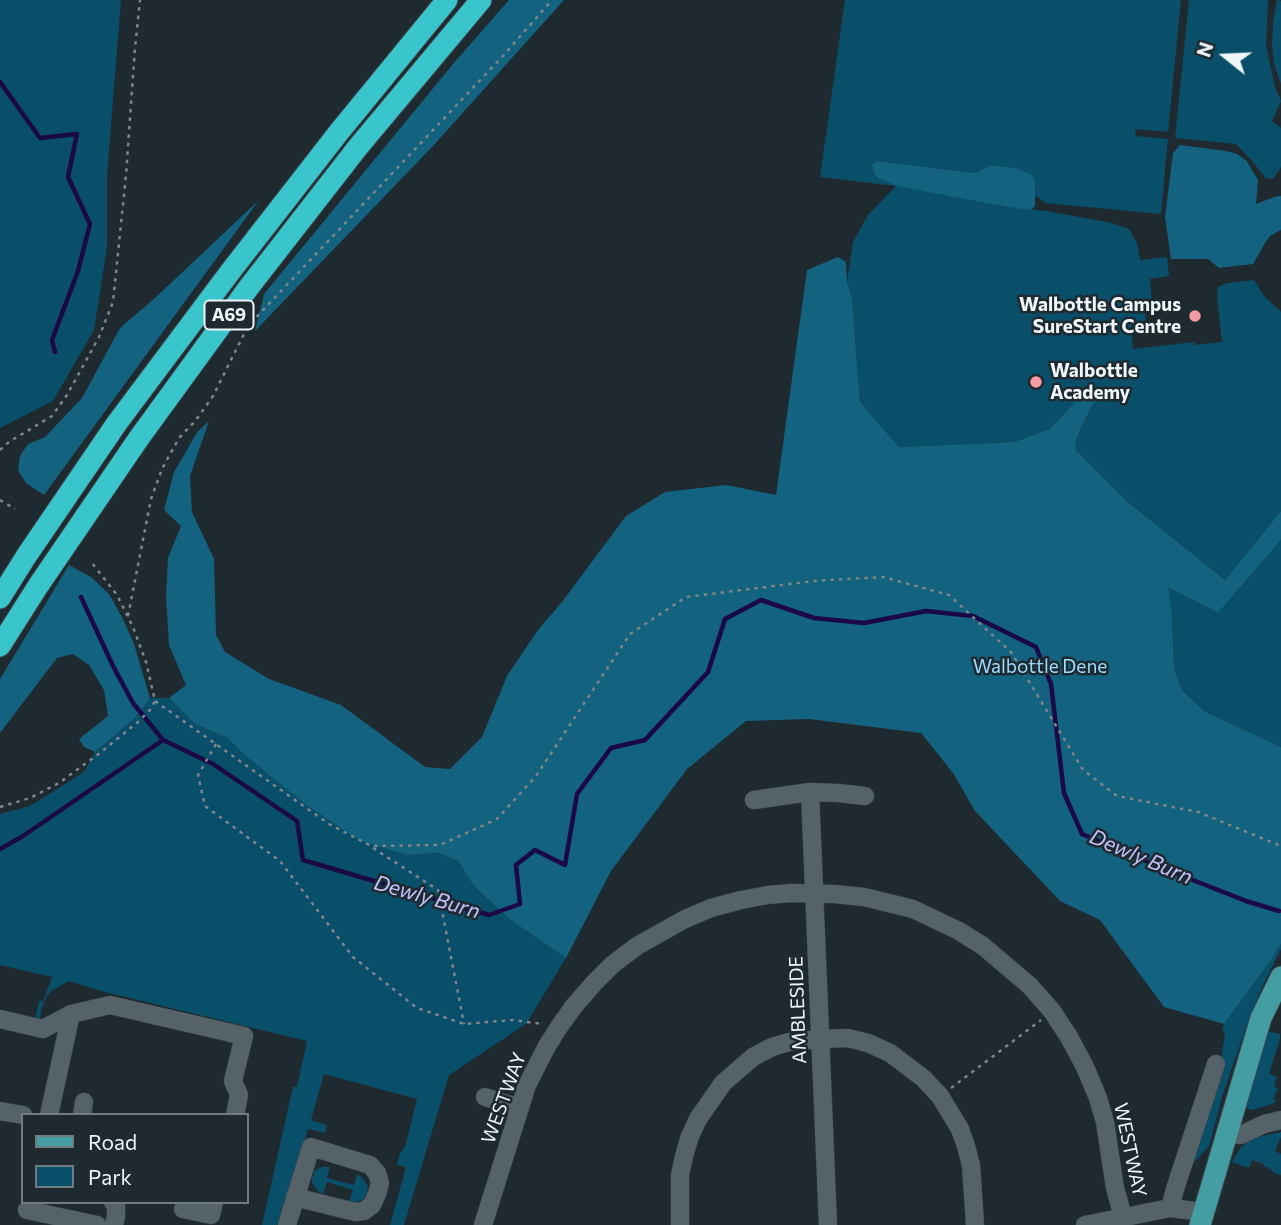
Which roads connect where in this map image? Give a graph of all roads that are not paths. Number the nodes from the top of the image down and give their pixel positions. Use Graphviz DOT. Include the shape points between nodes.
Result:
graph roads {
  1 [pos="447,0"];
  2 [pos="481,0"];
  3 [pos="27,555"];
  4 [pos="38,586"];
  5 [pos="0,590"];
  6 [pos="0,598"];
  7 [pos="0,646"];
  8 [pos="0,656"];
  9 [pos="810,792"];
  10 [pos="865,796"];
  11 [pos="754,800"];
  12 [pos="814,893"];
  13 [pos="1281,977"];
  14 [pos="71,1014"];
  15 [pos="0,1019"];
  16 [pos="820,1039"];
  17 [pos="1216,1064"];
  18 [pos="485,1097"];
  19 [pos="520,1108"];
  20 [pos="0,1111"];
  21 [pos="49,1113"];
  22 [pos="234,1113"];
  23 [pos="21,1115"];
  24 [pos="1281,1120"];
  25 [pos="1227,1133"];
  26 [pos="295,1197"];
  27 [pos="114,1204"];
  28 [pos="214,1204"];
  29 [pos="1170,1208"];
  30 [pos="183,1209"];
  31 [pos="26,1212"];
  32 [pos="1123,1217"];
  33 [pos="1202,1218"];
  34 [pos="1150,1219"];
  35 [pos="97,1225"];
  36 [pos="114,1225"];
  37 [pos="286,1225"];
  38 [pos="483,1225"];
  39 [pos="680,1225"];
  40 [pos="828,1225"];
  41 [pos="975,1225"];
  42 [pos="1085,1225"];
  1 -- 3 [label="highway, A69" via="230,272 117,423"];
  2 -- 4 [label="highway, A69" via="249,287"];
  3 -- 5 [label="highway, A69"];
  3 -- 6 [label="highway, A69"];
  4 -- 7 [label="highway, A69"];
  4 -- 8 [label="highway, A69"];
  9 -- 10 [label="street"];
  9 -- 11 [label="street"];
  9 -- 12 [label="street, AMBLESIDE"];
  12 -- 16 [label="street, AMBLESIDE"];
  12 -- 19 [label="street, WESTWAY" via="768,895 711,908 637,946 613,964 574,1006 536,1066"];
  12 -- 32 [label="street, WESTWAY" via="876,899 935,918 983,946 1030,986 1069,1037 1098,1098"];
  13 -- 25 [label="main road" via="1261,1018"];
  14 -- 15 [label="street" via="43,1029"];
  14 -- 21 [label="street"];
  14 -- 22 [label="street" via="110,1005 244,1036 233,1081 239,1095"];
  16 -- 39 [label="street" via="789,1042 762,1052 738,1069 710,1100 684,1156"];
  16 -- 40 [label="street, AMBLESIDE"];
  16 -- 41 [label="street" via="869,1043 905,1064 940,1096 966,1146"];
  17 -- 29 [label="street"];
  18 -- 19 [label="street"];
  19 -- 38 [label="street, WESTWAY"];
  20 -- 23 [label="street"];
  24 -- 25 [label="street" via="1241,1135"];
  25 -- 33 [label="main road"];
  26 -- 26 [label="street" via="310,1147 370,1165 380,1183 372,1205 364,1211"];
  26 -- 37 [label="street"];
  27 -- 36 [label="street"];
  28 -- 30 [label="street" via="211,1215"];
  29 -- 33 [label="street"];
  29 -- 34 [label="street"];
  31 -- 35 [label="street"];
  32 -- 34 [label="street"];
  32 -- 42 [label="street"];
}
